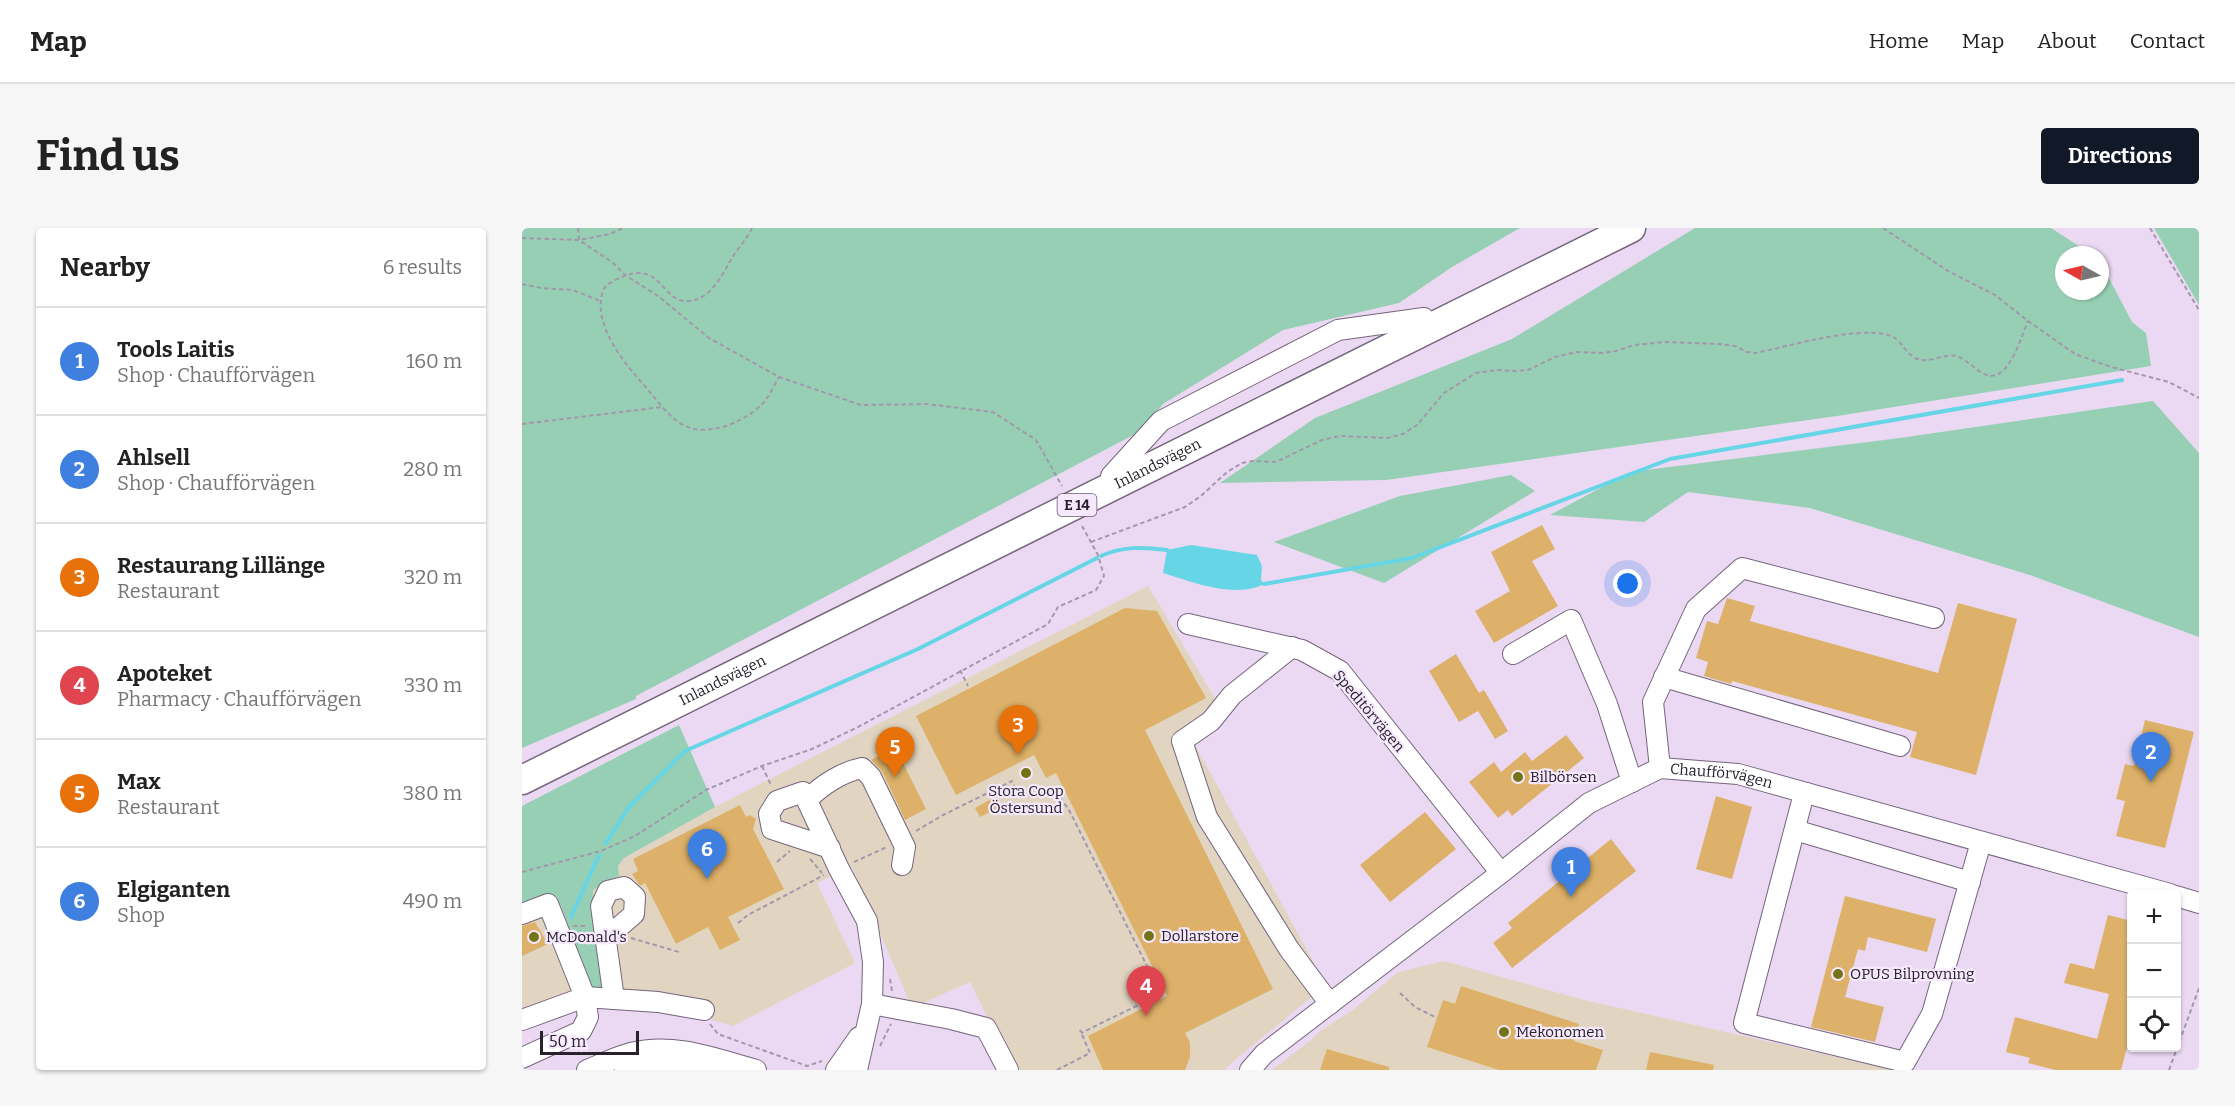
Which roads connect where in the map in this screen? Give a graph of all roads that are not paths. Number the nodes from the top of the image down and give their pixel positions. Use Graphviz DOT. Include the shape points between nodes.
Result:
graph roads {
  1 [pos="1601,228"];
  2 [pos="1631,228"];
  3 [pos="1934,618"];
  4 [pos="1188,624"];
  5 [pos="1292,647"];
  6 [pos="1513,654"];
  7 [pos="1664,677"];
  8 [pos="1900,747"];
  9 [pos="522,766"];
  10 [pos="1660,768"];
  11 [pos="522,780"];
  12 [pos="1632,782"];
  13 [pos="1806,793"];
  14 [pos="808,799"];
  15 [pos="1795,830"];
  16 [pos="1982,842"];
  17 [pos="830,848"];
  18 [pos="902,866"];
  19 [pos="1501,873"];
  20 [pos="1970,882"];
  21 [pos="2156,890"];
  22 [pos="2181,898"];
  23 [pos="2199,903"];
  24 [pos="522,914"];
  25 [pos="605,931"];
  26 [pos="585,997"];
  27 [pos="614,999"];
  28 [pos="872,1004"];
  29 [pos="1329,1004"];
  30 [pos="704,1010"];
  31 [pos="522,1020"];
  32 [pos="522,1058"];
  33 [pos="845,1068"];
  34 [pos="587,1070"];
  35 [pos="625,1070"];
  36 [pos="716,1070"];
  37 [pos="756,1070"];
  38 [pos="1008,1070"];
  39 [pos="1250,1070"];
  1 -- 9 [label="highway, Inlandsvägen / E 14" via="1111,476"];
  2 -- 11 [label="highway, Inlandsvägen / E 14"];
  3 -- 7 [label="street" via="1742,568 1696,609"];
  4 -- 5 [label="street, Speditörvägen"];
  5 -- 19 [label="street, Speditörvägen" via="1340,671"];
  5 -- 29 [label="street" via="1232,695 1211,721 1182,741 1207,818 1289,949"];
  6 -- 12 [label="street" via="1571,620 1607,704"];
  7 -- 8 [label="street"];
  7 -- 10 [label="street" via="1653,702"];
  10 -- 12 [label="street, Chaufförvägen"];
  10 -- 13 [label="street, Chaufförvägen" via="1738,774"];
  12 -- 19 [label="street, Chaufförvägen" via="1589,803"];
  13 -- 15 [label="street"];
  13 -- 16 [label="street, Chaufförvägen"];
  14 -- 17 [label="street"];
  14 -- 17 [label="street" via="803,792 777,801 769,814 772,829"];
  14 -- 18 [label="street" via="851,770 862,768 872,777 905,847"];
  15 -- 20 [label="street"];
  15 -- 20 [label="street" via="1744,1023 1905,1062 1932,1014"];
  16 -- 20 [label="street"];
  16 -- 21 [label="street, Chaufförvägen"];
  17 -- 28 [label="street" via="867,921 873,962"];
  19 -- 29 [label="street, Chaufförvägen"];
  22 -- 23 [label="street"];
  24 -- 26 [label="street" via="548,904"];
  25 -- 27 [label="street"];
  26 -- 27 [label="street"];
  26 -- 31 [label="street"];
  26 -- 32 [label="street" via="588,1017 581,1031"];
  27 -- 30 [label="street"];
  28 -- 33 [label="street" via="867,1025"];
  28 -- 38 [label="street" via="986,1028"];
  29 -- 39 [label="street, Chaufförvägen" via="1264,1054"];
  34 -- 37 [label="street" via="633,1053 689,1051"];
  35 -- 36 [label="street" via="669,1064"];
}
